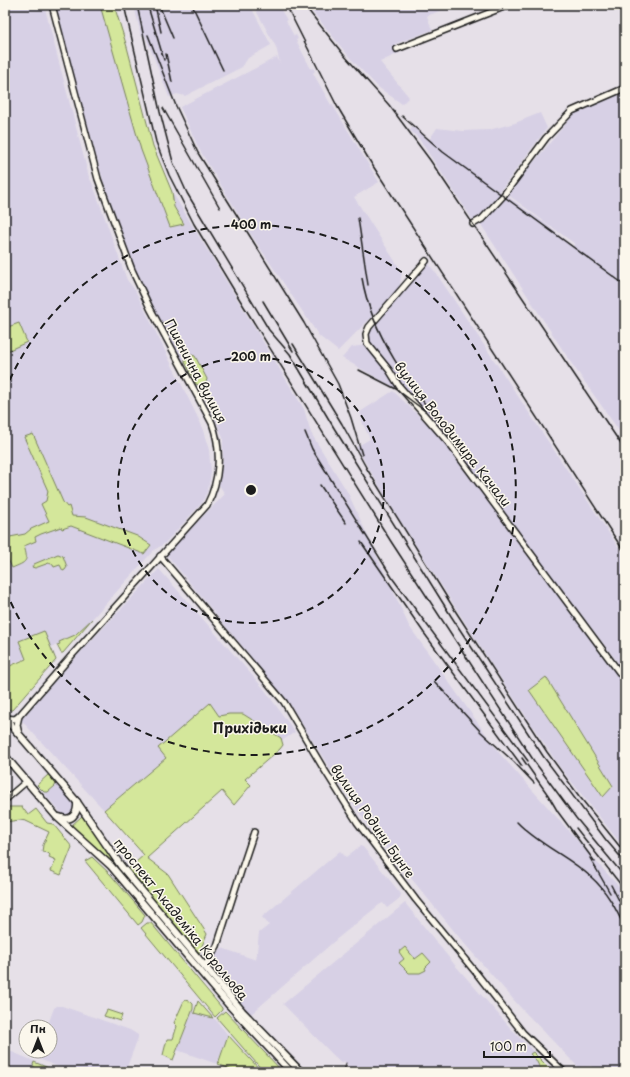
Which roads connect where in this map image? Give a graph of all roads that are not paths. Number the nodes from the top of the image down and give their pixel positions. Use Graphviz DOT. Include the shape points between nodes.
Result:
graph roads {
  1 [pos="52,5"];
  2 [pos="510,5"];
  3 [pos="397,49"];
  4 [pos="625,88"];
  5 [pos="473,224"];
  6 [pos="426,261"];
  7 [pos="160,556"];
  8 [pos="625,680"];
  9 [pos="19,716"];
  10 [pos="5,718"];
  11 [pos="19,735"];
  12 [pos="5,756"];
  13 [pos="27,781"];
  14 [pos="5,800"];
  15 [pos="76,802"];
  16 [pos="57,816"];
  17 [pos="254,832"];
  18 [pos="205,966"];
  19 [pos="291,1072"];
  20 [pos="301,1072"];
  21 [pos="564,1072"];
  1 -- 7 [label="street, Пшенична вулиця" via="98,179 132,270 209,417 217,438 218,462 212,495 207,505"];
  2 -- 3 [label="street"];
  4 -- 5 [label="street" via="572,111 546,138 504,196 482,219"];
  6 -- 8 [label="street, вулиця Володимира Качали" via="369,327 366,334 367,343 399,386 448,442"];
  7 -- 9 [label="street, Пшенична вулиця"];
  7 -- 21 [label="street, вулиця Родини Бунґе" via="284,702 357,822 416,900 523,1034"];
  9 -- 10 [label="street" via="15,719"];
  9 -- 11 [label="street"];
  10 -- 11 [label="main road, проспект Академіка Корольова"];
  11 -- 15 [label="main road, проспект Академіка Корольова"];
  12 -- 13 [label="main road, проспект Академіка Корольова"];
  13 -- 14 [label="street"];
  13 -- 16 [label="main road, проспект Академіка Корольова"];
  15 -- 16 [label="main road" via="77,810 73,817 66,819"];
  15 -- 18 [label="main road, проспект Академіка Корольова" via="121,866"];
  16 -- 19 [label="main road, проспект Академіка Корольова" via="111,866 228,1005"];
  17 -- 18 [label="street" via="217,946"];
  18 -- 20 [label="main road, проспект Академіка Корольова" via="248,1019"];
}
